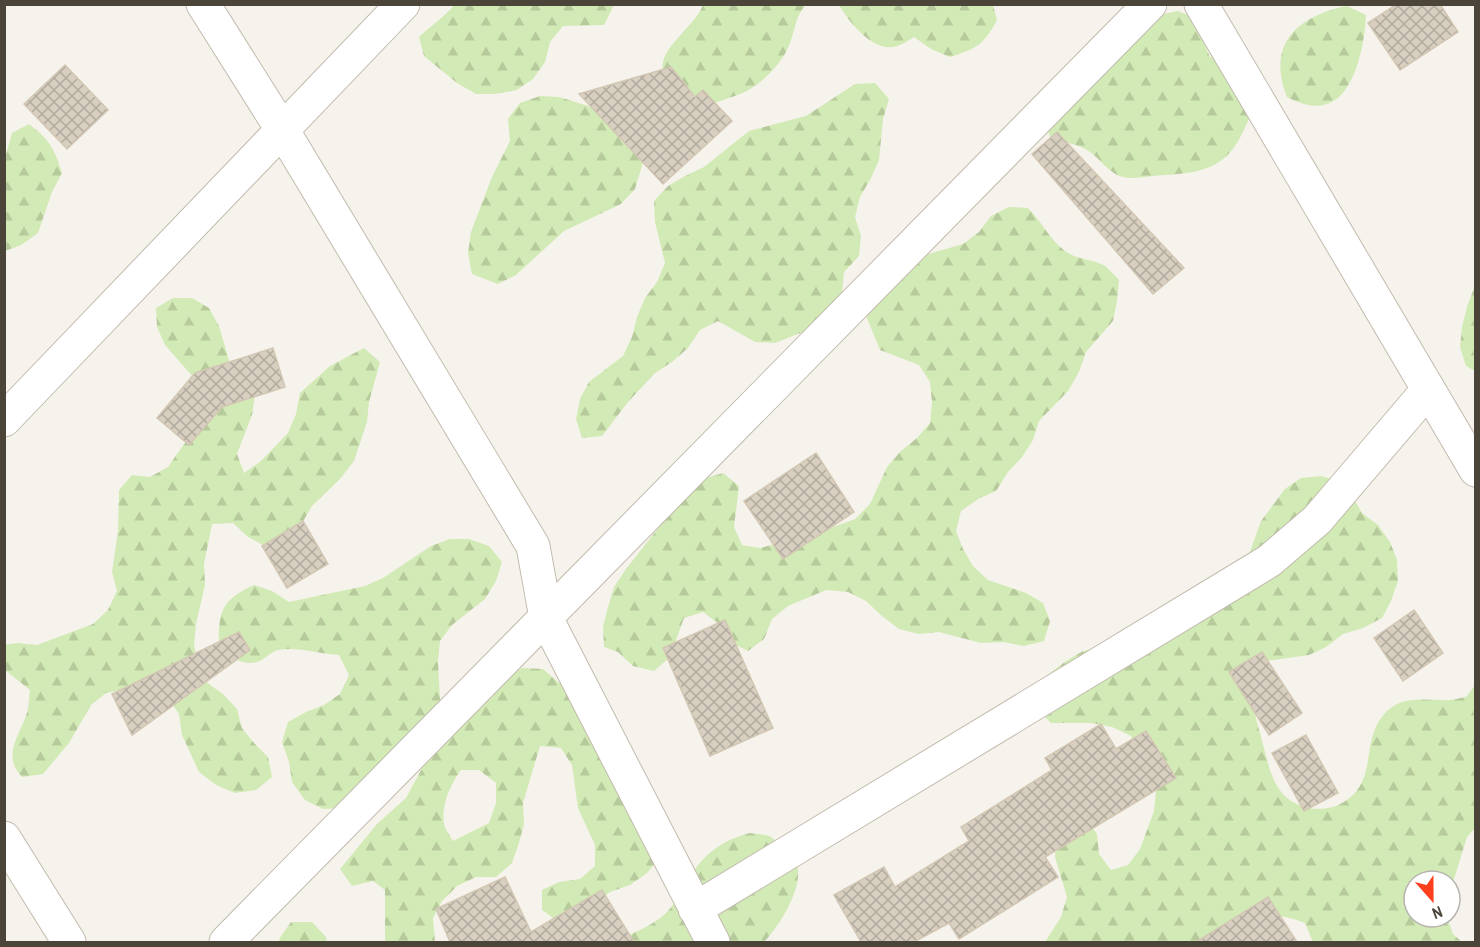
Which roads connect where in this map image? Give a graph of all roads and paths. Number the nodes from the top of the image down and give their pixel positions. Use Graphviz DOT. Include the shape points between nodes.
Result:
graph roads {
  1 [pos="202,4"];
  2 [pos="403,4"];
  3 [pos="1150,4"];
  4 [pos="1201,4"];
  5 [pos="283,131"];
  6 [pos="1427,391"];
  7 [pos="4,420"];
  8 [pos="1476,470"];
  9 [pos="546,618"];
  10 [pos="4,838"];
  11 [pos="695,909"];
  12 [pos="69,942"];
  13 [pos="226,942"];
  14 [pos="713,942"];
  1 -- 5 [label="street"];
  2 -- 5 [label="street"];
  3 -- 9 [label="street"];
  4 -- 6 [label="street"];
  5 -- 7 [label="street"];
  5 -- 9 [label="street" via="533,546"];
  6 -- 8 [label="street"];
  6 -- 11 [label="street" via="1317,520 1269,561"];
  9 -- 11 [label="street"];
  9 -- 13 [label="street"];
  10 -- 12 [label="street"];
  11 -- 14 [label="street"];
}
